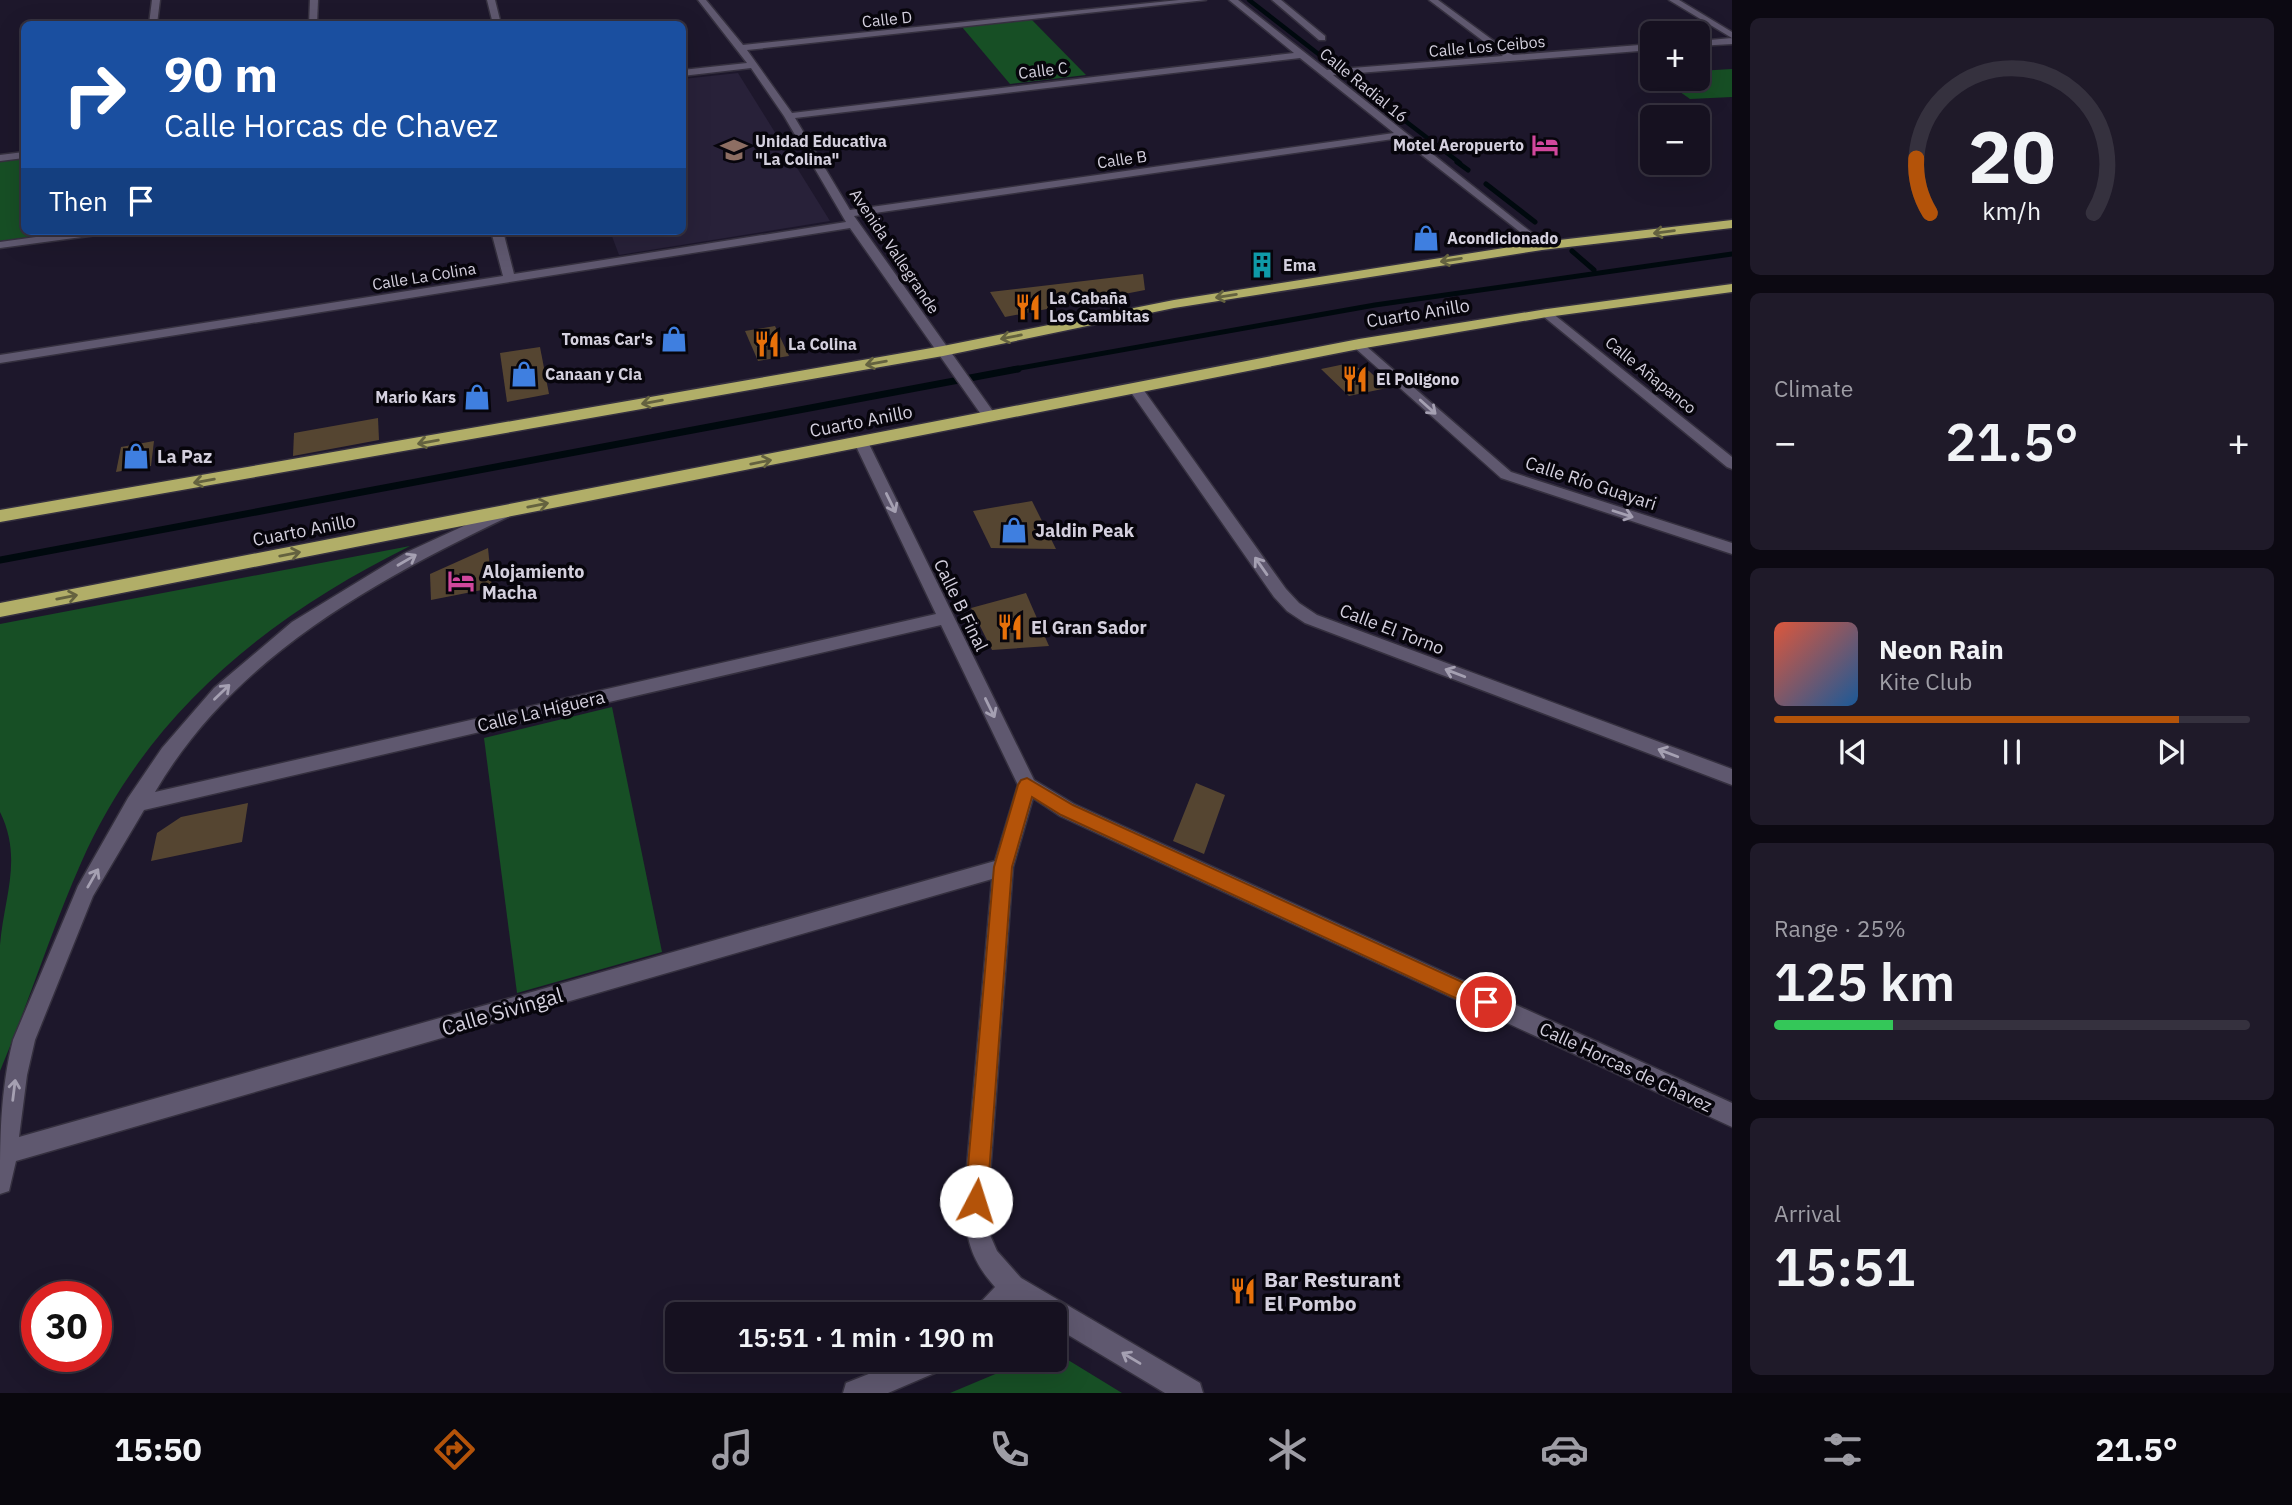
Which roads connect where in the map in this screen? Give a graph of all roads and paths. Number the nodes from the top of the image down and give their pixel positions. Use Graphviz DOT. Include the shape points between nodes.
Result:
graph roads {
  1 [pos="156,0"];
  2 [pos="314,0"];
  3 [pos="491,0"];
  4 [pos="702,0"];
  5 [pos="1202,0"];
  6 [pos="1233,0"];
  7 [pos="1276,0"];
  8 [pos="1433,0"];
  9 [pos="1673,0"];
  10 [pos="153,21"];
  11 [pos="313,21"];
  12 [pos="496,21"];
  13 [pos="1322,38"];
  14 [pos="1732,39"];
  15 [pos="1710,42"];
  16 [pos="741,48"];
  17 [pos="1640,48"];
  18 [pos="1300,54"];
  19 [pos="1510,58"];
  20 [pos="752,65"];
  21 [pos="686,73"];
  22 [pos="1324,73"];
  23 [pos="789,116"];
  24 [pos="1401,135"];
  25 [pos="21,155"];
  26 [pos="0,158"];
  27 [pos="850,219"];
  28 [pos="1732,224"];
  29 [pos="74,235"];
  30 [pos="498,235"];
  31 [pos="0,245"];
  32 [pos="1542,246"];
  33 [pos="509,278"];
  34 [pos="1732,288"];
  35 [pos="1547,313"];
  36 [pos="1359,344"];
  37 [pos="943,351"];
  38 [pos="0,359"];
  39 [pos="1135,388"];
  40 [pos="990,417"];
  41 [pos="861,442"];
  42 [pos="1732,464"];
  43 [pos="505,512"];
  44 [pos="0,516"];
  45 [pos="1732,549"];
  46 [pos="0,610"];
  47 [pos="947,618"];
  48 [pos="1732,777"];
  49 [pos="1027,785"];
  50 [pos="135,804"];
  51 [pos="1003,867"];
  52 [pos="1732,1115"];
  53 [pos="3,1153"];
  54 [pos="0,1182"];
  55 [pos="1012,1287"];
  56 [pos="998,1302"];
  57 [pos="906,1372"];
  58 [pos="856,1393"];
  59 [pos="1190,1393"];
  1 -- 10 [label="street"];
  2 -- 11 [label="street"];
  3 -- 12 [label="street"];
  4 -- 16 [label="street, Avenida Vallegrande"];
  5 -- 16 [label="street, Calle D"];
  6 -- 18 [label="street, Calle Radial 16"];
  7 -- 13 [label="street"];
  8 -- 19 [label="street"];
  9 -- 14 [label="street"];
  14 -- 15 [label="street"];
  16 -- 20 [label="street, Avenida Vallegrande"];
  17 -- 19 [label="street, Calle Los Ceibos"];
  18 -- 22 [label="street, Calle Radial 16"];
  18 -- 23 [label="street, Calle C"];
  19 -- 22 [label="street, Calle Los Ceibos"];
  20 -- 21 [label="street"];
  20 -- 23 [label="street, Avenida Vallegrande"];
  22 -- 24 [label="street, Calle Radial 16"];
  23 -- 27 [label="street, Avenida Vallegrande"];
  24 -- 27 [label="street, Calle B"];
  24 -- 32 [label="street, Calle Radial 16"];
  25 -- 26 [label="street"];
  27 -- 33 [label="street, Calle La Colina"];
  27 -- 37 [label="street, Avenida Vallegrande"];
  28 -- 32 [label="highway, one-way"];
  29 -- 31 [label="street"];
  30 -- 33 [label="street"];
  32 -- 37 [label="highway, one-way" via="1174,304"];
  33 -- 38 [label="street, Calle La Colina"];
  34 -- 35 [label="highway, Cuarto Anillo"];
  35 -- 36 [label="highway, Cuarto Anillo"];
  35 -- 42 [label="street, Calle Añapanco"];
  36 -- 39 [label="highway, Cuarto Anillo"];
  36 -- 45 [label="street, Calle Río Guayari, one-way" via="1506,475"];
  37 -- 40 [label="street, Avenida Vallegrande"];
  37 -- 44 [label="highway, one-way"];
  39 -- 40 [label="highway, Cuarto Anillo"];
  48 -- 39 [label="street, Calle El Torno, one-way" via="1311,619 1280,593"];
  40 -- 41 [label="highway, Cuarto Anillo"];
  43 -- 41 [label="highway, Cuarto Anillo, one-way"];
  41 -- 47 [label="street, Calle B Final, one-way"];
  46 -- 43 [label="highway, Cuarto Anillo, one-way"];
  50 -- 43 [label="street, one-way" via="168,753 220,693 299,626 411,557"];
  47 -- 49 [label="street, Calle B Final, one-way"];
  47 -- 50 [label="street, Calle La Higuera"];
  49 -- 51 [label="street"];
  49 -- 52 [label="street, Calle Horcas de Chavez" via="1067,810"];
  53 -- 50 [label="street, one-way" via="24,1040 85,892"];
  51 -- 53 [label="street, Calle Sivingal"];
  51 -- 55 [label="street" via="976,1201 978,1234 988,1260"];
  53 -- 54 [label="street"];
  55 -- 56 [label="street"];
  59 -- 55 [label="street, one-way"];
  57 -- 58 [label="street"];
}
